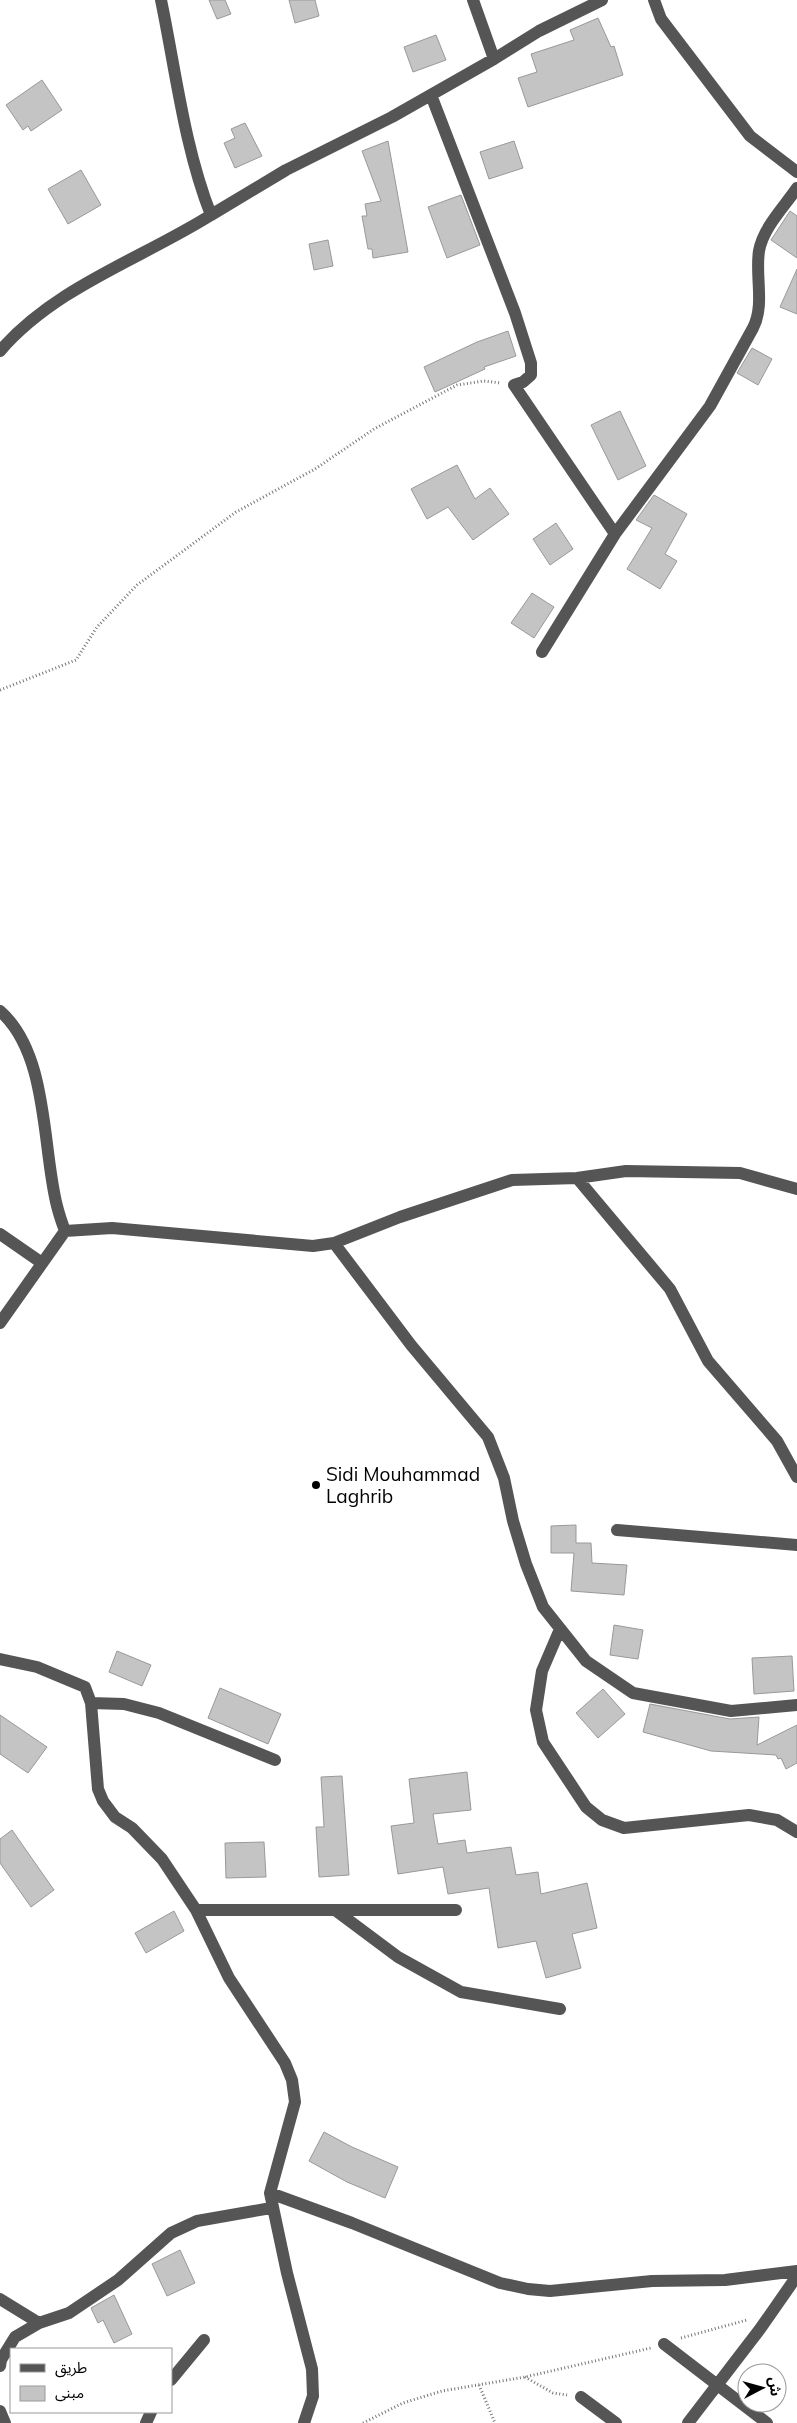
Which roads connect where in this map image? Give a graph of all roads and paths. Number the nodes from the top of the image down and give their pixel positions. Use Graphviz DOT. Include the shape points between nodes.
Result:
graph roads {
  1 [pos="161,0"];
  2 [pos="472,0"];
  3 [pos="602,0"];
  4 [pos="654,0"];
  5 [pos="494,59"];
  6 [pos="431,95"];
  7 [pos="797,172"];
  8 [pos="797,188"];
  9 [pos="211,215"];
  10 [pos="0,351"];
  11 [pos="514,385"];
  12 [pos="615,534"];
  13 [pos="542,652"];
  14 [pos="0,690"];
  15 [pos="0,1011"];
  16 [pos="577,1178"];
  17 [pos="797,1189"];
  18 [pos="65,1231"];
  19 [pos="0,1234"];
  20 [pos="334,1243"];
  21 [pos="42,1263"];
  22 [pos="0,1323"];
  23 [pos="797,1477"];
  24 [pos="617,1530"];
  25 [pos="797,1544"];
  26 [pos="560,1629"];
  27 [pos="0,1659"];
  28 [pos="91,1703"];
  29 [pos="797,1705"];
  30 [pos="275,1760"];
  31 [pos="797,1832"];
  32 [pos="196,1910"];
  33 [pos="334,1910"];
  34 [pos="456,1910"];
  35 [pos="560,2009"];
  36 [pos="270,2193"];
  37 [pos="271,2208"];
  38 [pos="797,2271"];
  39 [pos="797,2276"];
  40 [pos="0,2299"];
  41 [pos="776,2306"];
  42 [pos="39,2323"];
  43 [pos="204,2340"];
  44 [pos="664,2344"];
  45 [pos="0,2366"];
  46 [pos="525,2377"];
  47 [pos="172,2379"];
  48 [pos="717,2384"];
  49 [pos="479,2385"];
  50 [pos="581,2397"];
  51 [pos="0,2411"];
  52 [pos="5,2423"];
  53 [pos="304,2423"];
  54 [pos="363,2423"];
  55 [pos="495,2423"];
  56 [pos="616,2423"];
  57 [pos="688,2423"];
  58 [pos="767,2423"];
  1 -- 9 [label="street" via="185,130"];
  2 -- 5 [label="street"];
  3 -- 5 [label="street" via="539,31"];
  4 -- 7 [label="street" via="661,19 750,136"];
  5 -- 6 [label="street"];
  6 -- 9 [label="street" via="392,118 286,170"];
  6 -- 11 [label="street" via="515,312 531,363 531,375"];
  8 -- 12 [label="street" via="763,236 758,265 758,319 710,406"];
  9 -- 10 [label="street" via="82,286 13,336"];
  11 -- 12 [label="street"];
  11 -- 14 [label="path" via="484,381 457,385 374,429 315,469 236,512 138,585 97,627 76,660"];
  12 -- 13 [label="street"];
  15 -- 18 [label="street" via="9,1019 26,1049 36,1080 56,1205"];
  16 -- 17 [label="street" via="626,1171 740,1173"];
  16 -- 20 [label="street" via="512,1180"];
  16 -- 23 [label="street" via="670,1289 708,1361 777,1442"];
  18 -- 20 [label="street" via="112,1228 313,1246"];
  18 -- 21 [label="street"];
  19 -- 21 [label="street"];
  20 -- 26 [label="street" via="411,1345 488,1438 504,1478 526,1564 543,1607"];
  21 -- 22 [label="street"];
  24 -- 25 [label="street"];
  26 -- 29 [label="street" via="586,1661 633,1692 731,1711"];
  26 -- 31 [label="street" via="542,1671 536,1710 543,1742 586,1807 602,1820 624,1828 749,1815 777,1820"];
  27 -- 28 [label="street" via="37,1667 81,1684 87,1690"];
  28 -- 30 [label="street" via="124,1704 159,1713"];
  28 -- 32 [label="street" via="98,1789 103,1802 115,1818 132,1828 162,1859"];
  32 -- 33 [label="street"];
  32 -- 36 [label="street" via="229,1978 285,2063 293,2083 292,2115"];
  33 -- 34 [label="street"];
  33 -- 35 [label="street" via="398,1957 461,1992"];
  36 -- 37 [label="street"];
  36 -- 38 [label="street" via="500,2283 528,2289 550,2291 652,2281 724,2280"];
  37 -- 42 [label="street" via="197,2221 171,2233 118,2280 69,2313"];
  37 -- 53 [label="street" via="312,2369 313,2396"];
  39 -- 41 [label="street"];
  40 -- 42 [label="street"];
  41 -- 44 [label="path" via="741,2322"];
  41 -- 48 [label="street"];
  42 -- 45 [label="street" via="15,2337"];
  43 -- 47 [label="street"];
  44 -- 46 [label="path"];
  44 -- 48 [label="street"];
  46 -- 49 [label="path"];
  46 -- 50 [label="path" via="557,2394"];
  48 -- 57 [label="street"];
  48 -- 58 [label="street"];
  49 -- 54 [label="path" via="422,2396"];
  49 -- 55 [label="path"];
  50 -- 56 [label="street"];
  51 -- 52 [label="street"];
}
